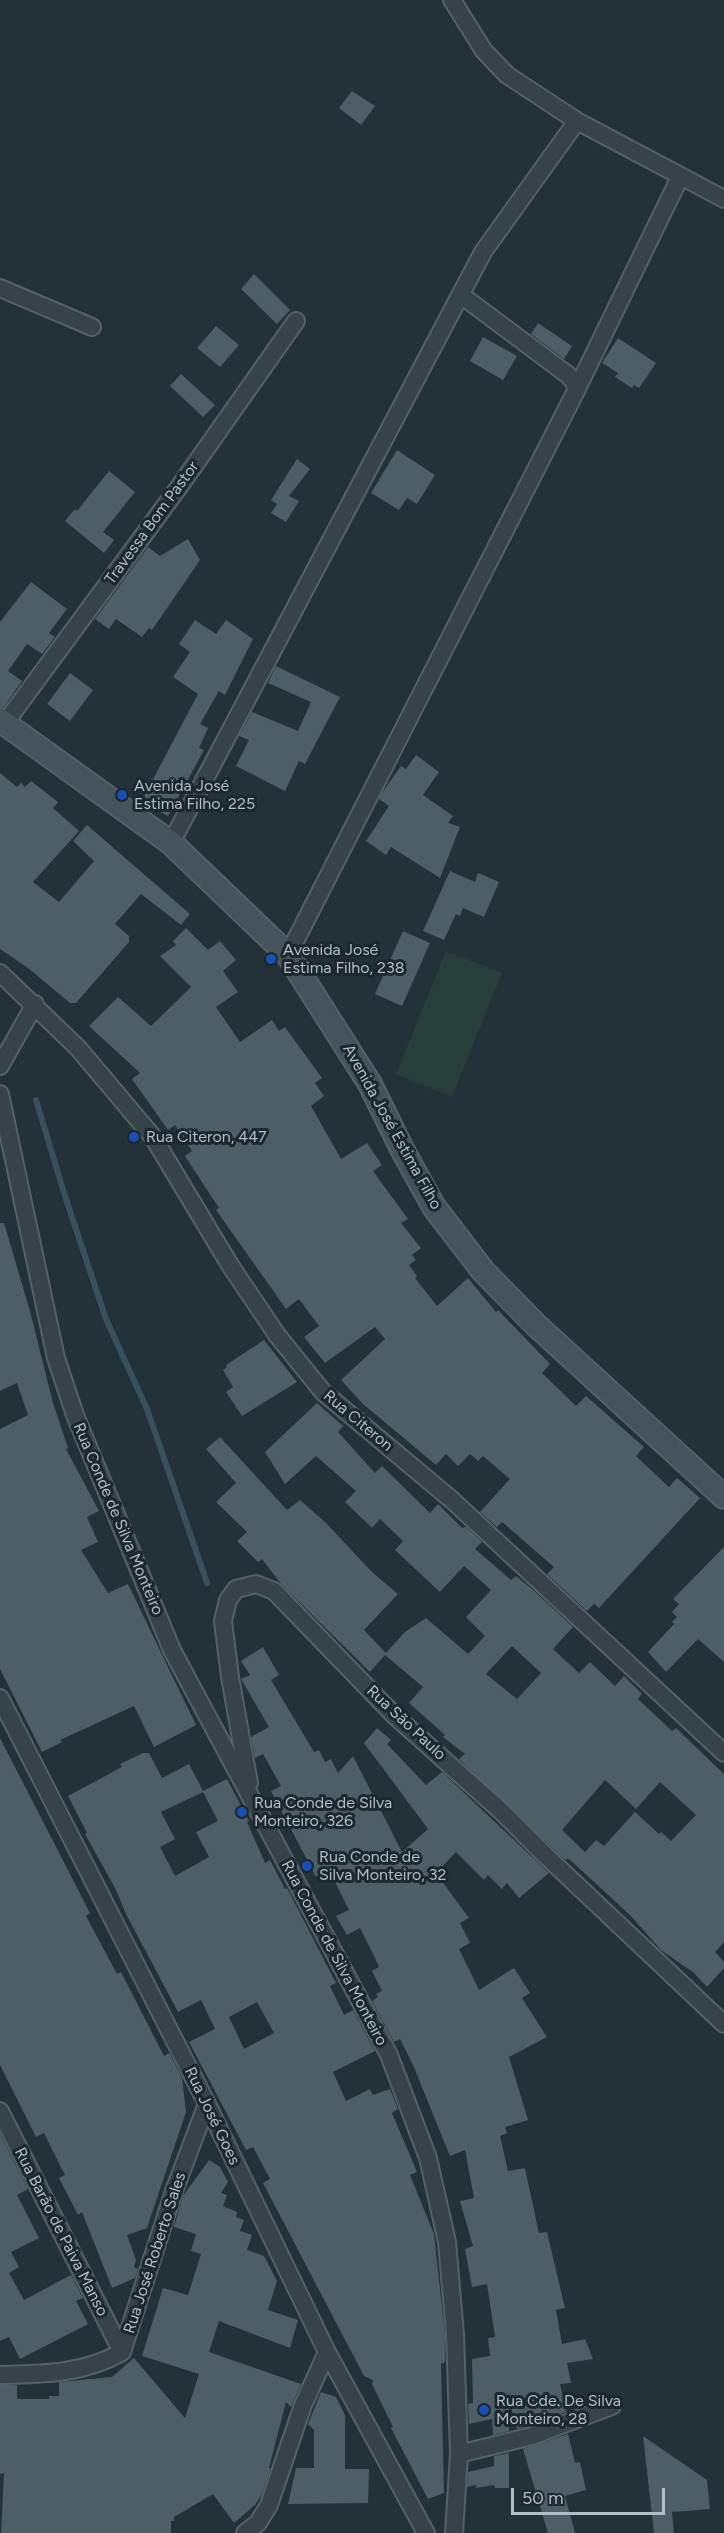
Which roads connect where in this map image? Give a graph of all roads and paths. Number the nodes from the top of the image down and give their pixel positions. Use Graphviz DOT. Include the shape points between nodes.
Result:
graph roads {
  1 [pos="452,0"];
  2 [pos="577,121"];
  3 [pos="680,177"];
  4 [pos="724,199"];
  5 [pos="0,288"];
  6 [pos="461,295"];
  7 [pos="296,321"];
  8 [pos="92,327"];
  9 [pos="576,391"];
  10 [pos="2,721"];
  11 [pos="171,843"];
  12 [pos="288,955"];
  13 [pos="0,973"];
  14 [pos="35,1004"];
  15 [pos="0,1066"];
  16 [pos="0,1094"];
  17 [pos="724,1497"];
  18 [pos="0,1698"];
  19 [pos="724,1753"];
  20 [pos="251,1795"];
  21 [pos="724,2024"];
  22 [pos="207,2104"];
  23 [pos="0,2111"];
  24 [pos="122,2352"];
  25 [pos="327,2352"];
  26 [pos="0,2375"];
  27 [pos="612,2406"];
  28 [pos="459,2454"];
  29 [pos="245,2533"];
  30 [pos="426,2533"];
  31 [pos="454,2533"];
  1 -- 2 [label="street" via="484,51 507,75"];
  2 -- 3 [label="street"];
  2 -- 6 [label="street" via="483,252"];
  3 -- 4 [label="street"];
  3 -- 9 [label="street"];
  5 -- 8 [label="street"];
  6 -- 9 [label="street" via="568,375"];
  6 -- 11 [label="street"];
  7 -- 10 [label="street, Travessa Bom Pastor" via="179,487"];
  9 -- 12 [label="street"];
  10 -- 11 [label="street, Avenida José Estima Filho"];
  11 -- 12 [label="street, Avenida José Estima Filho"];
  12 -- 17 [label="street, Avenida José Estima Filho" via="370,1084 435,1207 483,1271 536,1325"];
  13 -- 14 [label="street, Rua Citeron"];
  14 -- 15 [label="street"];
  14 -- 19 [label="street, Rua Citeron" via="153,1137 265,1317 323,1392 452,1500"];
  16 -- 20 [label="street, Rua Conde de Silva Monteiro" via="56,1358 75,1415 172,1650"];
  18 -- 22 [label="street, Rua José Goes"];
  20 -- 21 [label="street, Rua São Paulo" via="223,1621 228,1600 236,1589 256,1584 274,1592 394,1715 501,1811"];
  20 -- 28 [label="street, Rua Conde de Silva Monteiro" via="389,2055 428,2157 447,2242"];
  22 -- 24 [label="street, Rua José Roberto Sales" via="174,2191"];
  22 -- 25 [label="street, Rua José Goes"];
  23 -- 24 [label="street, Rua Barão de Paiva Manso"];
  24 -- 26 [label="street, Rua José Roberto Sales" via="85,2369"];
  25 -- 29 [label="street" via="303,2405 269,2505 258,2523"];
  25 -- 30 [label="street, Rua José Goes"];
  27 -- 28 [label="street" via="555,2428"];
  28 -- 31 [label="street, Rua Conde de Silva Monteiro"];
}
